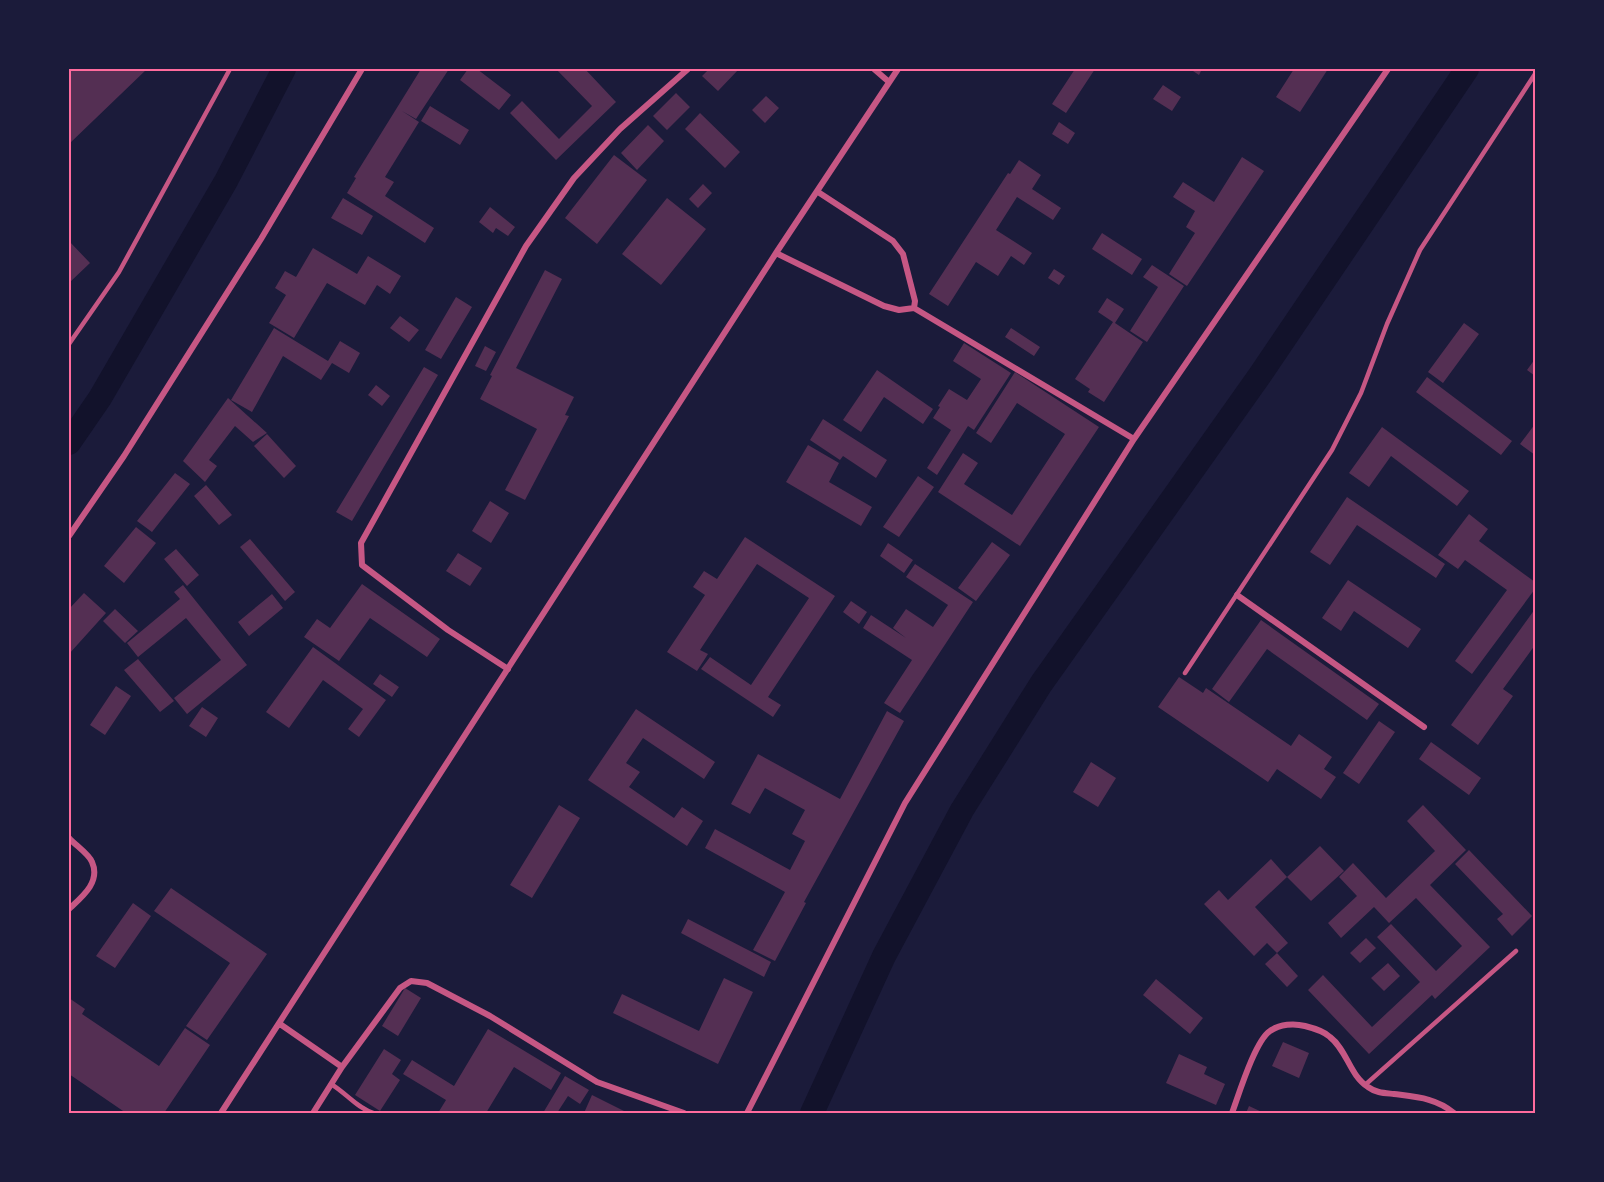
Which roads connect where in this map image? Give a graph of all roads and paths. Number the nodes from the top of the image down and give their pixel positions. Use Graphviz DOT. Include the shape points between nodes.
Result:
graph roads {
  1 [pos="230,69"];
  2 [pos="362,69"];
  3 [pos="688,69"];
  4 [pos="874,69"];
  5 [pos="898,69"];
  6 [pos="1386,70"];
  7 [pos="1535,74"];
  8 [pos="889,82"];
  9 [pos="818,192"];
  10 [pos="776,253"];
  11 [pos="914,308"];
  12 [pos="69,344"];
  13 [pos="1134,439"];
  14 [pos="69,536"];
  15 [pos="1237,595"];
  16 [pos="508,669"];
  17 [pos="1185,673"];
  18 [pos="1424,727"];
  19 [pos="69,838"];
  20 [pos="69,909"];
  21 [pos="1516,951"];
  22 [pos="279,1024"];
  23 [pos="342,1067"];
  24 [pos="331,1084"];
  25 [pos="1365,1085"];
  26 [pos="222,1113"];
  27 [pos="313,1113"];
  28 [pos="373,1113"];
  29 [pos="684,1113"];
  30 [pos="747,1113"];
  31 [pos="1232,1113"];
  32 [pos="1454,1113"];
  1 -- 12 [label="lane" via="119,272"];
  2 -- 14 [label="street" via="255,249"];
  3 -- 16 [label="street" via="620,129 574,178 526,246 361,543 362,565 448,630"];
  4 -- 8 [label="street"];
  5 -- 8 [label="street"];
  6 -- 13 [label="street"];
  7 -- 15 [label="lane" via="1420,250 1361,393 1332,450"];
  8 -- 9 [label="street"];
  9 -- 10 [label="street"];
  9 -- 11 [label="street" via="893,241 903,255"];
  10 -- 11 [label="street" via="884,306 898,310"];
  10 -- 16 [label="street"];
  11 -- 13 [label="street"];
  13 -- 30 [label="street" via="905,803"];
  15 -- 17 [label="lane"];
  15 -- 18 [label="street"];
  16 -- 22 [label="street"];
  19 -- 20 [label="street" via="92,860 94,878 85,895"];
  21 -- 25 [label="lane"];
  22 -- 23 [label="street"];
  22 -- 26 [label="street"];
  23 -- 24 [label="street"];
  23 -- 29 [label="street" via="400,988 411,981 427,983 490,1016 597,1082"];
  24 -- 27 [label="street"];
  24 -- 28 [label="lane"];
  25 -- 31 [label="street" via="1331,1037 1299,1024 1282,1025 1268,1032 1255,1054"];
  25 -- 32 [label="street" via="1377,1092 1438,1102"];
}
